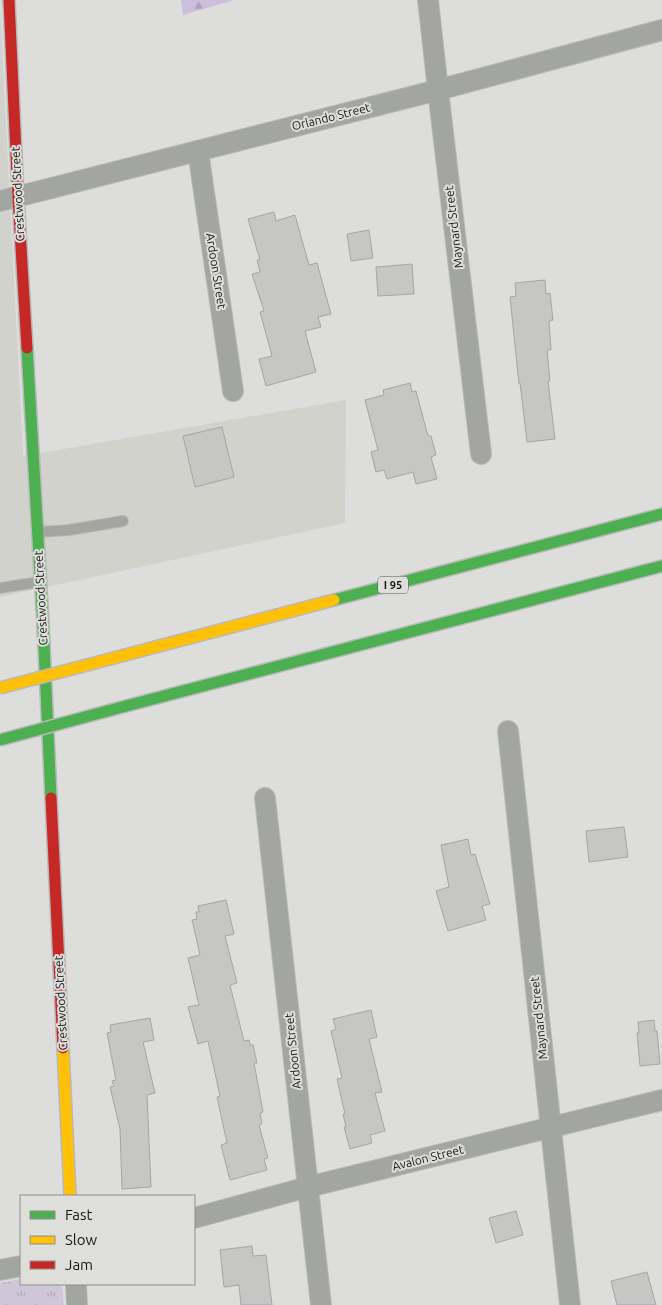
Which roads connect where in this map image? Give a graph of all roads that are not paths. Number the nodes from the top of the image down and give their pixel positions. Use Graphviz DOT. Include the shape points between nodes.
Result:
graph roads {
  1 [pos="9,0"];
  2 [pos="428,0"];
  3 [pos="662,30"];
  4 [pos="438,90"];
  5 [pos="198,151"];
  6 [pos="9,199"];
  7 [pos="234,391"];
  8 [pos="481,454"];
  9 [pos="662,514"];
  10 [pos="123,521"];
  11 [pos="37,532"];
  12 [pos="662,566"];
  13 [pos="40,582"];
  14 [pos="0,588"];
  15 [pos="0,688"];
  16 [pos="508,731"];
  17 [pos="0,740"];
  18 [pos="265,798"];
  19 [pos="662,1100"];
  20 [pos="550,1128"];
  21 [pos="308,1187"];
  22 [pos="70,1195"];
  23 [pos="195,1218"];
  24 [pos="20,1266"];
  25 [pos="0,1270"];
  26 [pos="76,1285"];
  27 [pos="78,1305"];
  28 [pos="321,1305"];
  29 [pos="570,1305"];
  1 -- 6 [label="main road, Crestwood Street"];
  2 -- 4 [label="street, Maynard Street"];
  3 -- 4 [label="street, Orlando Street"];
  4 -- 5 [label="street, Orlando Street"];
  4 -- 8 [label="street, Maynard Street"];
  5 -- 6 [label="street, Orlando Street"];
  5 -- 7 [label="street, Ardoon Street"];
  6 -- 11 [label="main road, Crestwood Street"];
  9 -- 15 [label="main road, I 95, bridge"];
  10 -- 11 [label="lane"];
  11 -- 13 [label="main road, Crestwood Street"];
  12 -- 17 [label="main road, bridge"];
  13 -- 14 [label="lane"];
  13 -- 22 [label="main road, Crestwood Street"];
  16 -- 20 [label="street, Maynard Street"];
  18 -- 21 [label="street, Ardoon Street"];
  19 -- 20 [label="street, Avalon Street"];
  20 -- 21 [label="street, Avalon Street"];
  20 -- 29 [label="street, Maynard Street"];
  21 -- 23 [label="street, Avalon Street"];
  21 -- 28 [label="street, Ardoon Street"];
  24 -- 25 [label="street"];
  26 -- 27 [label="street"];
}
